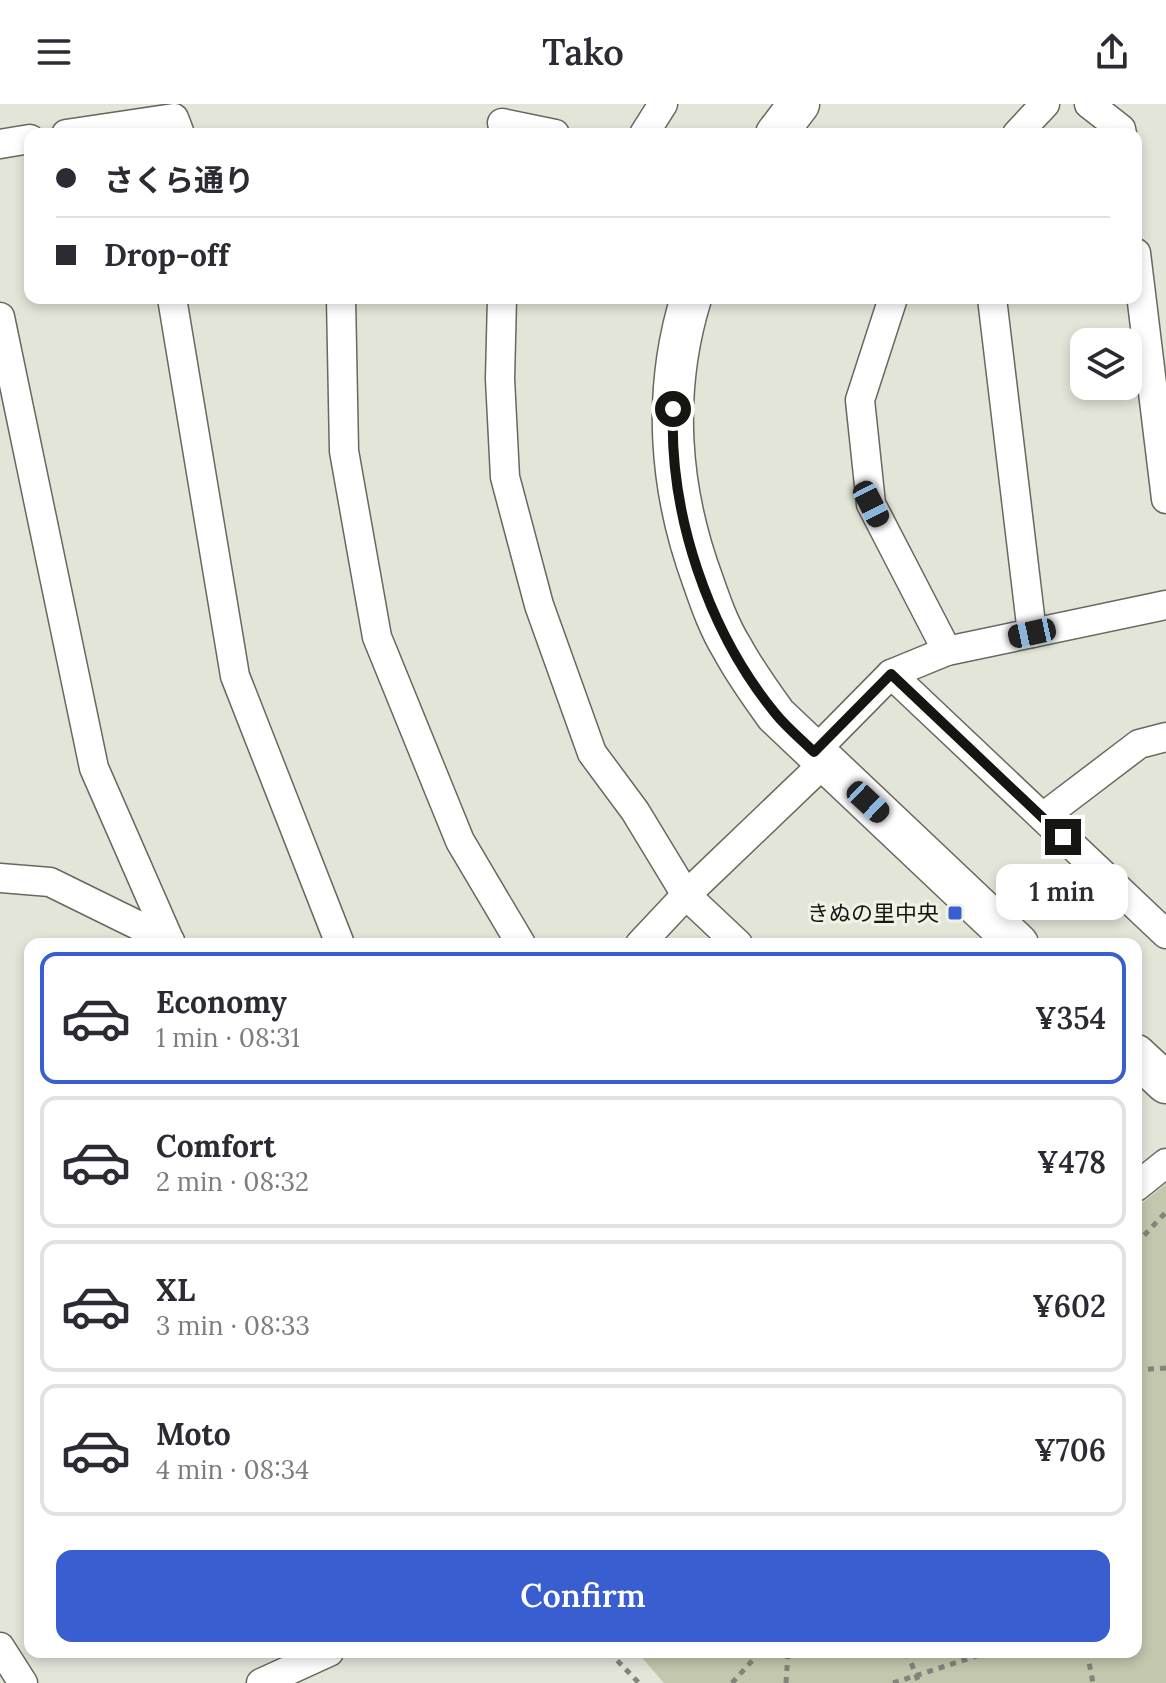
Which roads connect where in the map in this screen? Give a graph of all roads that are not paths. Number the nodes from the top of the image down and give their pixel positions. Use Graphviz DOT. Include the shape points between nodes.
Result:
graph roads {
  1 [pos="663,104"];
  2 [pos="1045,104"];
  3 [pos="1089,104"];
  4 [pos="502,120"];
  5 [pos="106,128"];
  6 [pos="178,128"];
  7 [pos="532,128"];
  8 [pos="648,128"];
  9 [pos="1023,128"];
  10 [pos="1120,128"];
  11 [pos="24,140"];
  12 [pos="0,144"];
  13 [pos="1142,302"];
  14 [pos="173,304"];
  15 [pos="341,304"];
  16 [pos="502,304"];
  17 [pos="689,304"];
  18 [pos="891,304"];
  19 [pos="993,304"];
  20 [pos="0,317"];
  21 [pos="1166,499"];
  22 [pos="1166,605"];
  23 [pos="1032,633"];
  24 [pos="947,651"];
  25 [pos="891,674"];
  26 [pos="1166,737"];
  27 [pos="819,757"];
  28 [pos="1043,817"];
  29 [pos="0,878"];
  30 [pos="686,895"];
  31 [pos="1166,934"];
  32 [pos="162,938"];
  33 [pos="168,938"];
  34 [pos="338,938"];
  35 [pos="517,938"];
  36 [pos="646,938"];
  37 [pos="732,938"];
  38 [pos="1012,938"];
  39 [pos="1142,1061"];
  40 [pos="1166,1083"];
  41 [pos="1166,1163"];
  42 [pos="1142,1182"];
  43 [pos="0,1647"];
  44 [pos="316,1658"];
  45 [pos="23,1683"];
  46 [pos="261,1683"];
  1 -- 8 [label="street"];
  2 -- 9 [label="street"];
  3 -- 10 [label="street"];
  4 -- 7 [label="street"];
  5 -- 6 [label="street" via="174,118"];
  11 -- 12 [label="street"];
  13 -- 21 [label="street"];
  14 -- 34 [label="street" via="235,676"];
  15 -- 35 [label="street" via="344,451 377,637 460,841"];
  16 -- 30 [label="street" via="505,477 539,605 592,753"];
  17 -- 27 [label="street" via="673,382 672,436 685,527 730,646 776,715"];
  18 -- 24 [label="street" via="860,400 871,504"];
  19 -- 23 [label="street"];
  20 -- 33 [label="street" via="94,768"];
  22 -- 23 [label="street"];
  23 -- 24 [label="street"];
  24 -- 25 [label="street"];
  25 -- 27 [label="street"];
  25 -- 28 [label="street"];
  26 -- 28 [label="street" via="1139,744"];
  27 -- 30 [label="street"];
  27 -- 38 [label="street"];
  28 -- 31 [label="street"];
  29 -- 32 [label="street" via="50,882"];
  30 -- 36 [label="street"];
  30 -- 37 [label="street"];
  39 -- 40 [label="street"];
  41 -- 42 [label="street"];
  43 -- 45 [label="street"];
  44 -- 46 [label="street"];
}
